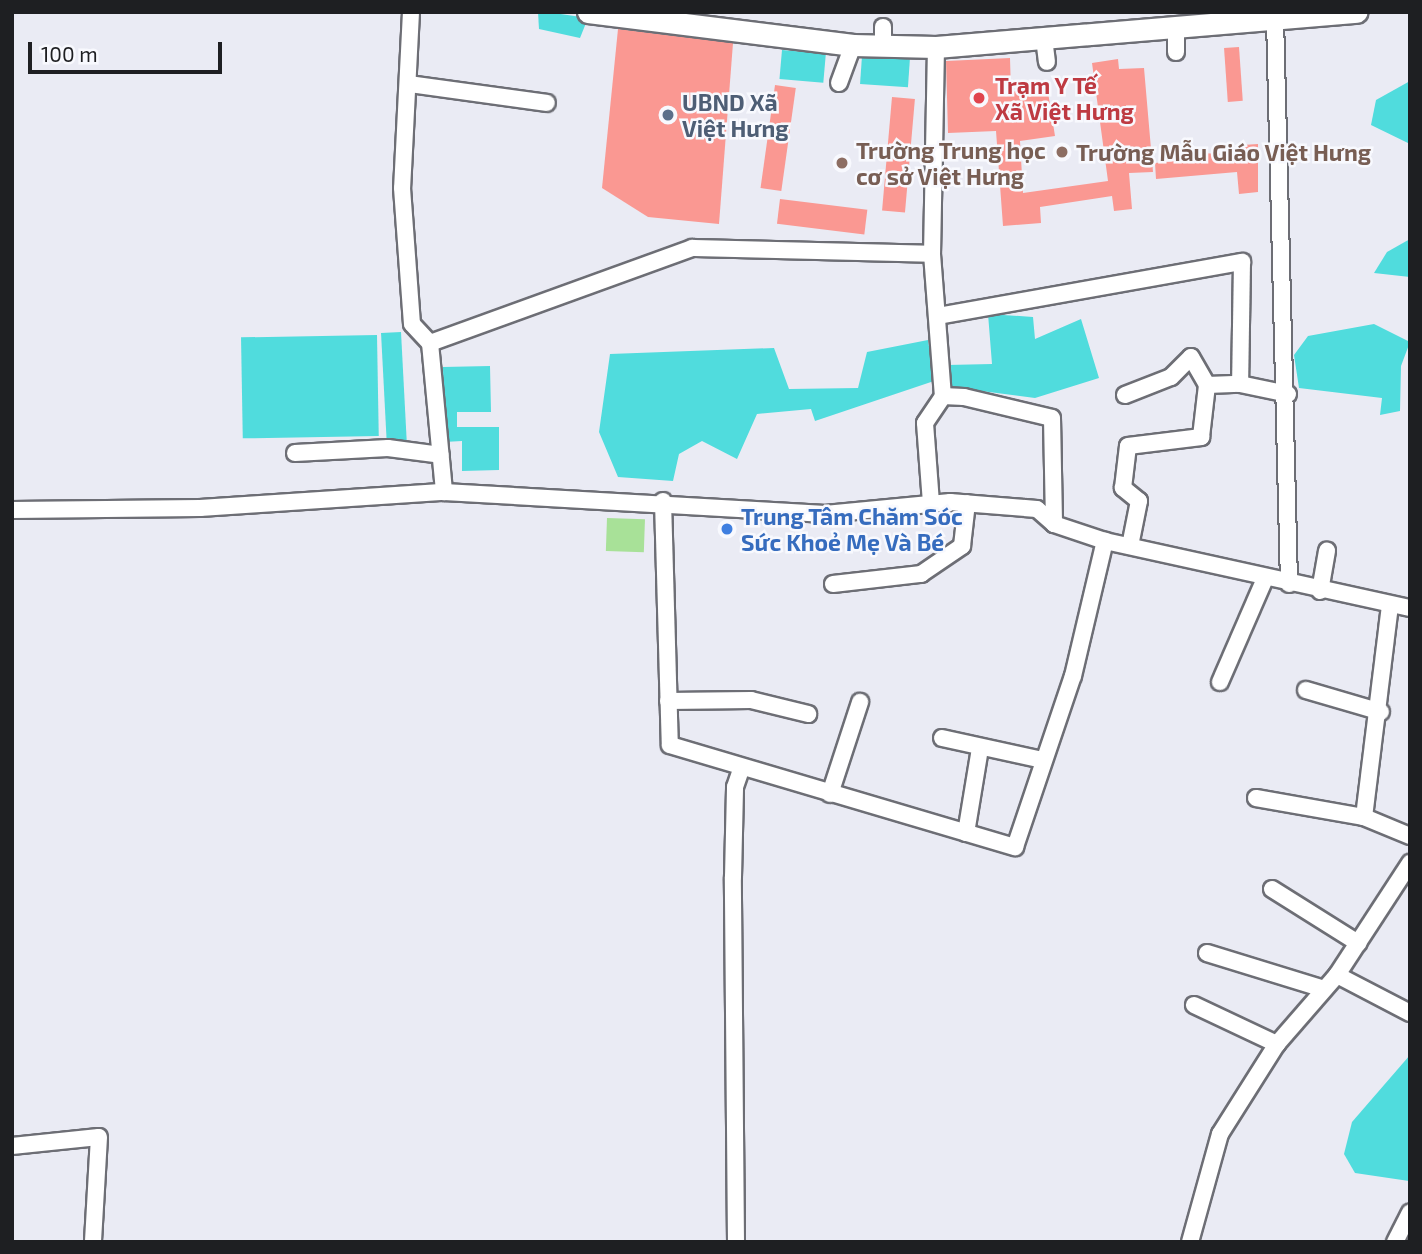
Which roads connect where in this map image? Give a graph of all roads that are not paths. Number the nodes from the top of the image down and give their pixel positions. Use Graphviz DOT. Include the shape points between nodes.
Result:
graph roads {
  1 [pos="411,12"];
  2 [pos="588,12"];
  3 [pos="1357,12"];
  4 [pos="1275,18"];
  5 [pos="1176,27"];
  6 [pos="1044,38"];
  7 [pos="853,45"];
  8 [pos="936,47"];
  9 [pos="1175,52"];
  10 [pos="1047,62"];
  11 [pos="839,83"];
  12 [pos="408,84"];
  13 [pos="547,103"];
  14 [pos="932,254"];
  15 [pos="938,316"];
  16 [pos="430,343"];
  17 [pos="1240,384"];
  18 [pos="1207,385"];
  19 [pos="1288,394"];
  20 [pos="1125,395"];
  21 [pos="943,396"];
  22 [pos="295,453"];
  23 [pos="441,455"];
  24 [pos="444,492"];
  25 [pos="663,501"];
  26 [pos="931,503"];
  27 [pos="967,503"];
  28 [pos="12,510"];
  29 [pos="1054,524"];
  30 [pos="1105,541"];
  31 [pos="1130,546"];
  32 [pos="1327,551"];
  33 [pos="1264,581"];
  34 [pos="833,584"];
  35 [pos="1289,584"];
  36 [pos="1320,591"];
  37 [pos="1390,606"];
  38 [pos="1410,608"];
  39 [pos="1220,682"];
  40 [pos="1306,690"];
  41 [pos="668,702"];
  42 [pos="860,702"];
  43 [pos="1381,712"];
  44 [pos="808,715"];
  45 [pos="942,738"];
  46 [pos="979,748"];
  47 [pos="1043,760"];
  48 [pos="743,767"];
  49 [pos="830,794"];
  50 [pos="1256,798"];
  51 [pos="1364,817"];
  52 [pos="966,833"];
  53 [pos="1410,836"];
  54 [pos="1410,863"];
  55 [pos="1272,889"];
  56 [pos="1358,943"];
  57 [pos="1207,953"];
  58 [pos="1337,975"];
  59 [pos="1321,988"];
  60 [pos="1194,1005"];
  61 [pos="1410,1013"];
  62 [pos="1277,1044"];
  63 [pos="12,1146"];
  64 [pos="1410,1213"];
  65 [pos="93,1242"];
  66 [pos="736,1242"];
  67 [pos="1190,1242"];
  68 [pos="1395,1242"];
  1 -- 12 [label="street"];
  2 -- 7 [label="main road" via="621,22 696,32"];
  3 -- 4 [label="main road"];
  4 -- 5 [label="main road"];
  4 -- 19 [label="street"];
  5 -- 6 [label="main road"];
  5 -- 9 [label="street"];
  6 -- 8 [label="main road" via="963,52"];
  6 -- 10 [label="street"];
  7 -- 8 [label="main road" via="883,36"];
  7 -- 11 [label="street"];
  8 -- 14 [label="street"];
  12 -- 13 [label="street"];
  12 -- 16 [label="street" via="401,188 412,324"];
  14 -- 15 [label="street"];
  14 -- 16 [label="street" via="692,248"];
  15 -- 17 [label="street" via="1242,262"];
  15 -- 21 [label="street"];
  16 -- 23 [label="street"];
  17 -- 18 [label="street"];
  17 -- 19 [label="street"];
  18 -- 20 [label="street" via="1191,357 1171,377"];
  18 -- 31 [label="street" via="1202,437 1128,446 1123,488 1139,501"];
  19 -- 35 [label="street"];
  21 -- 26 [label="street" via="925,423"];
  21 -- 29 [label="street" via="1052,418"];
  22 -- 23 [label="street" via="388,448"];
  23 -- 24 [label="street"];
  24 -- 25 [label="street"];
  24 -- 28 [label="street" via="200,508"];
  25 -- 26 [label="street" via="825,514"];
  25 -- 41 [label="street"];
  26 -- 27 [label="street"];
  27 -- 29 [label="street" via="1037,509"];
  27 -- 34 [label="street" via="962,546 921,574"];
  29 -- 30 [label="street"];
  30 -- 31 [label="street"];
  30 -- 47 [label="street" via="1073,676"];
  31 -- 33 [label="street"];
  32 -- 36 [label="street"];
  33 -- 35 [label="street"];
  33 -- 39 [label="street"];
  35 -- 36 [label="street"];
  36 -- 37 [label="street"];
  37 -- 38 [label="street"];
  37 -- 43 [label="street"];
  40 -- 43 [label="street"];
  41 -- 44 [label="street" via="751,700"];
  41 -- 48 [label="street" via="670,745"];
  42 -- 49 [label="street"];
  43 -- 51 [label="street"];
  45 -- 46 [label="street"];
  46 -- 47 [label="street"];
  46 -- 52 [label="street"];
  47 -- 52 [label="street" via="1014,847"];
  48 -- 49 [label="street"];
  48 -- 66 [label="street" via="735,787 733,877"];
  49 -- 52 [label="street"];
  50 -- 51 [label="street"];
  51 -- 53 [label="street"];
  54 -- 56 [label="street"];
  55 -- 56 [label="street"];
  56 -- 58 [label="street"];
  57 -- 59 [label="street"];
  58 -- 59 [label="street"];
  58 -- 61 [label="street"];
  59 -- 62 [label="street"];
  60 -- 62 [label="street"];
  62 -- 67 [label="street" via="1220,1134"];
  63 -- 65 [label="street" via="99,1137"];
  64 -- 68 [label="street"];
}
